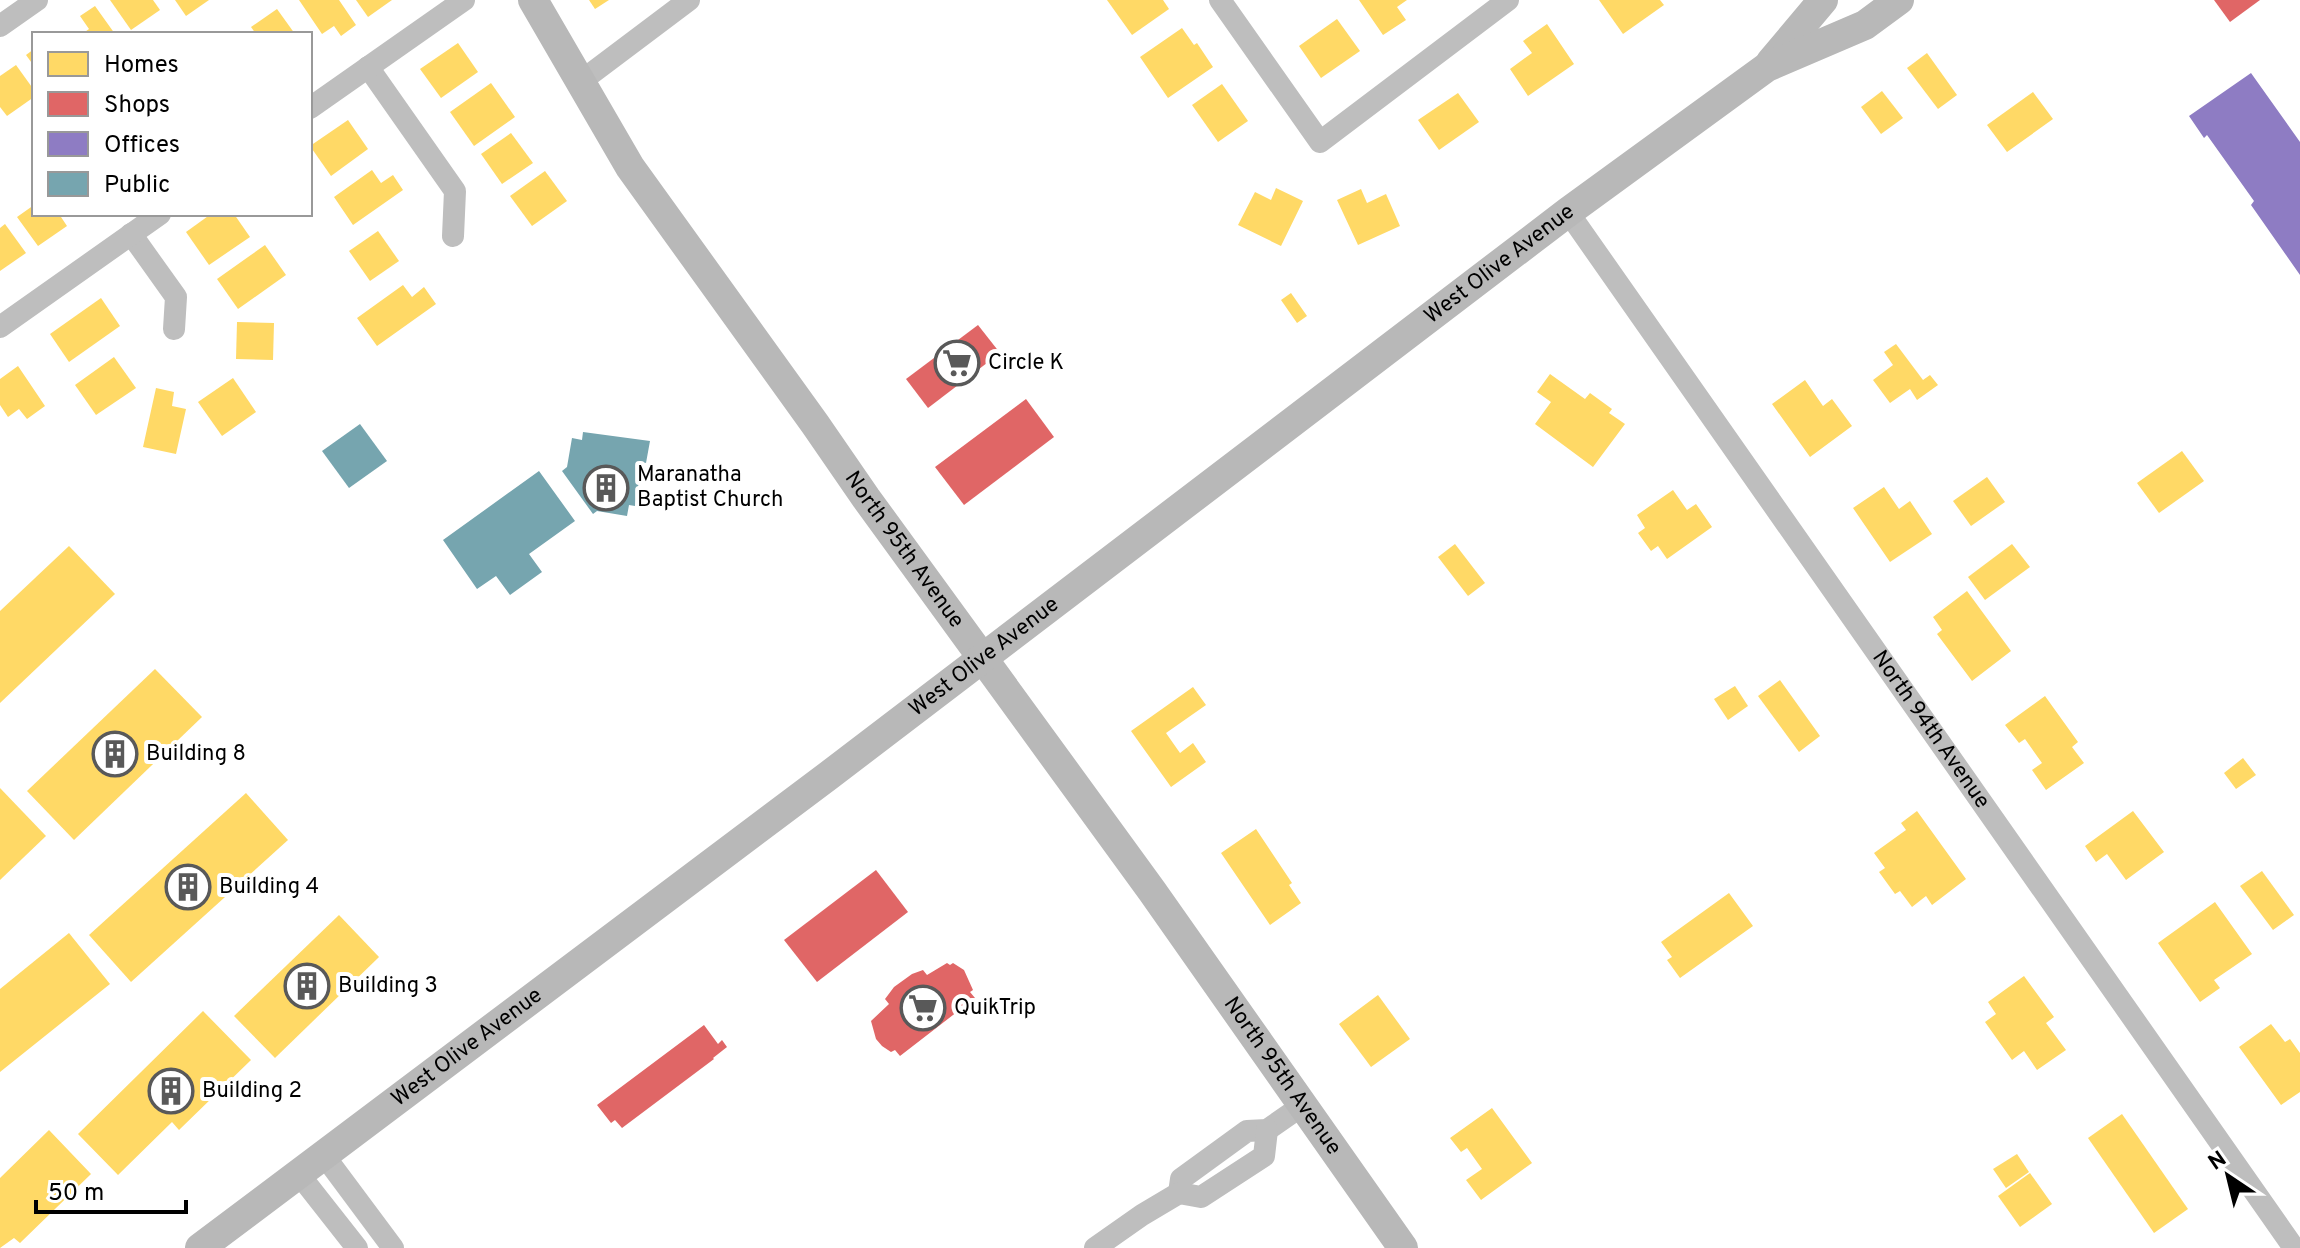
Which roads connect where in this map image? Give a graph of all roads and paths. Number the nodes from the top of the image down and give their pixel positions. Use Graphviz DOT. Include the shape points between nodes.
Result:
graph roads {
  1 [pos="37,0"];
  2 [pos="464,0"];
  3 [pos="533,0"];
  4 [pos="689,0"];
  5 [pos="1220,0"];
  6 [pos="1508,0"];
  7 [pos="1823,0"];
  8 [pos="1899,0"];
  9 [pos="0,26"];
  10 [pos="368,67"];
  11 [pos="1767,67"];
  12 [pos="580,82"];
  13 [pos="312,107"];
  14 [pos="1568,212"];
  15 [pos="157,216"];
  16 [pos="131,234"];
  17 [pos="453,236"];
  18 [pos="0,327"];
  19 [pos="174,329"];
  20 [pos="983,659"];
  21 [pos="1303,1105"];
  22 [pos="323,1154"];
  23 [pos="298,1173"];
  24 [pos="200,1248"];
  25 [pos="357,1248"];
  26 [pos="393,1248"];
  27 [pos="1095,1248"];
  28 [pos="1403,1248"];
  29 [pos="2294,1248"];
  1 -- 9 [label="street"];
  2 -- 10 [label="street"];
  3 -- 12 [label="main road, North 95th Avenue"];
  4 -- 12 [label="street"];
  5 -- 6 [label="street" via="1320,142"];
  7 -- 11 [label="main road, West Olive Avenue"];
  8 -- 11 [label="main road, West Olive Avenue" via="1865,25"];
  10 -- 13 [label="street"];
  10 -- 17 [label="street" via="455,191"];
  11 -- 14 [label="main road, West Olive Avenue"];
  12 -- 20 [label="main road, North 95th Avenue" via="630,167"];
  14 -- 20 [label="main road, West Olive Avenue"];
  14 -- 29 [label="street, North 94th Avenue"];
  15 -- 16 [label="street"];
  16 -- 18 [label="street"];
  16 -- 19 [label="street" via="176,297"];
  20 -- 21 [label="main road, North 95th Avenue"];
  20 -- 22 [label="main road, West Olive Avenue"];
  21 -- 27 [label="street" via="1267,1130 1247,1131 1181,1179 1179,1193"];
  21 -- 28 [label="main road, North 95th Avenue"];
  22 -- 23 [label="main road, West Olive Avenue"];
  22 -- 26 [label="street"];
  23 -- 24 [label="main road, West Olive Avenue"];
  23 -- 25 [label="street"];
}
